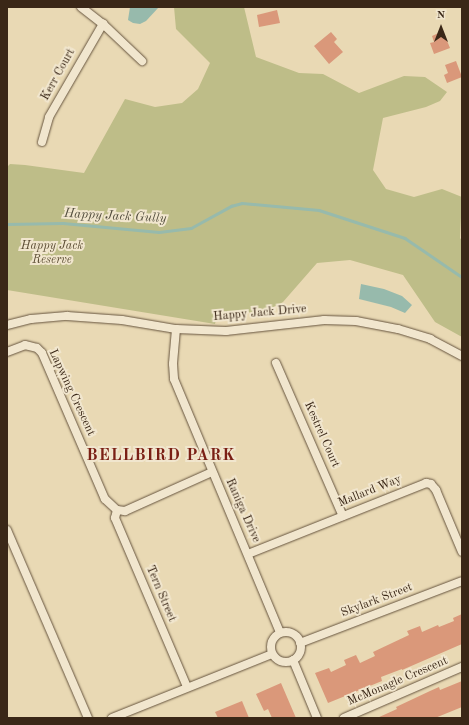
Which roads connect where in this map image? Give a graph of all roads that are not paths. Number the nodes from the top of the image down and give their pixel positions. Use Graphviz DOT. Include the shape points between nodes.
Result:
graph roads {
  1 [pos="82,7"];
  2 [pos="103,24"];
  3 [pos="142,60"];
  4 [pos="42,142"];
  5 [pos="7,325"];
  6 [pos="176,328"];
  7 [pos="7,352"];
  8 [pos="462,356"];
  9 [pos="276,363"];
  10 [pos="212,472"];
  11 [pos="117,510"];
  12 [pos="343,516"];
  13 [pos="7,530"];
  14 [pos="462,552"];
  15 [pos="248,554"];
  16 [pos="462,581"];
  17 [pos="280,633"];
  18 [pos="300,643"];
  19 [pos="272,654"];
  20 [pos="293,660"];
  21 [pos="462,667"];
  22 [pos="187,688"];
  23 [pos="88,718"];
  24 [pos="112,718"];
  25 [pos="317,718"];
  26 [pos="344,718"];
  1 -- 2 [label="street"];
  2 -- 3 [label="street"];
  2 -- 4 [label="street, Kerr Court" via="49,117"];
  5 -- 6 [label="street, Happy Jack Drive" via="31,319 67,316 122,320"];
  6 -- 8 [label="street, Happy Jack Drive" via="226,331 324,320 356,321 398,329 430,339"];
  6 -- 10 [label="street, Raniga Drive" via="174,379"];
  7 -- 11 [label="street, Lapwing Crescent" via="25,345 37,348 42,353 105,499"];
  9 -- 12 [label="street, Kestrel Court"];
  10 -- 11 [label="street" via="125,511"];
  10 -- 15 [label="street, Raniga Drive"];
  11 -- 22 [label="street, Tern Street" via="115,518"];
  12 -- 14 [label="street, Mallard Way" via="421,484 431,484 436,490"];
  12 -- 15 [label="street, Mallard Way"];
  13 -- 23 [label="street"];
  15 -- 17 [label="street, Raniga Drive"];
  16 -- 18 [label="street, Skylark Street"];
  17 -- 18 [label="street" via="295,635"];
  17 -- 19 [label="street" via="273,639 270,649"];
  18 -- 20 [label="street" via="300,653"];
  19 -- 20 [label="street" via="279,661"];
  19 -- 22 [label="street"];
  20 -- 25 [label="street"];
  21 -- 26 [label="street, McMonagle Crescent"];
  22 -- 24 [label="street"];
}
